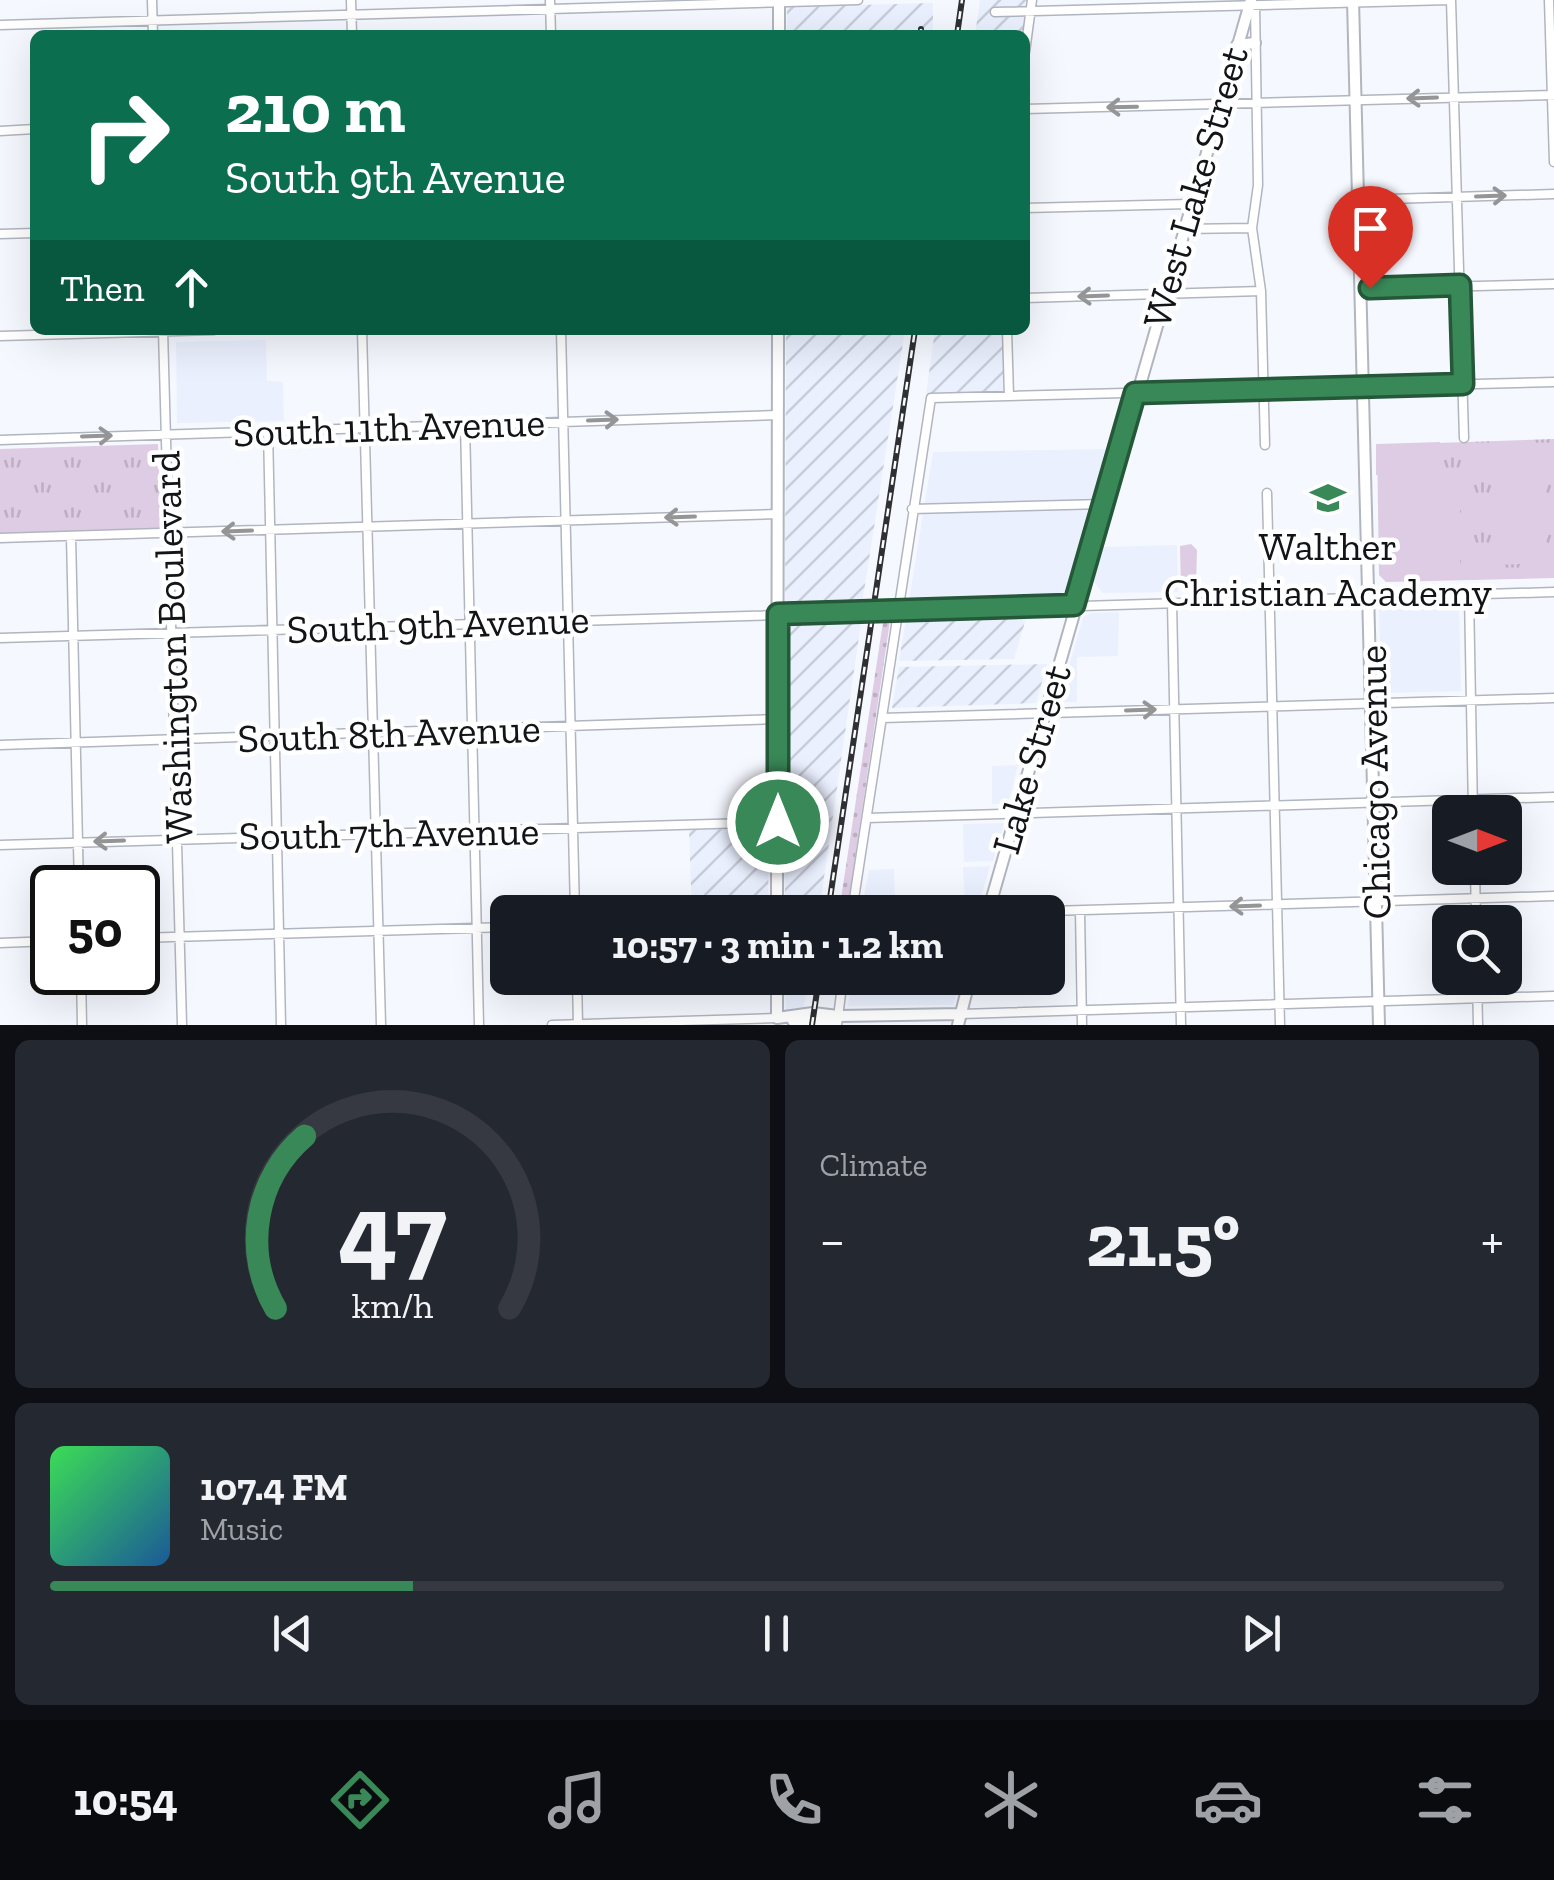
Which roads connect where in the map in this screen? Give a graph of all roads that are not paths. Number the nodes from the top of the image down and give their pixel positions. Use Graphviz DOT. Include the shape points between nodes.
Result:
graph roads {
  1 [pos="152,0"];
  2 [pos="351,0"];
  3 [pos="858,0"];
  4 [pos="1032,0"];
  5 [pos="1450,0"];
  6 [pos="1550,0"];
  7 [pos="779,1"];
  8 [pos="1353,1"];
  9 [pos="1252,3"];
  10 [pos="550,4"];
  11 [pos="1031,11"];
  12 [pos="995,12"];
  13 [pos="352,16"];
  14 [pos="153,20"];
  15 [pos="0,25"];
  16 [pos="153,30"];
  17 [pos="352,30"];
  18 [pos="551,30"];
  19 [pos="779,30"];
  20 [pos="1028,30"];
  21 [pos="1255,44"];
  22 [pos="1237,46"];
  23 [pos="1553,95"];
  24 [pos="1454,98"];
  25 [pos="1356,100"];
  26 [pos="1257,103"];
  27 [pos="1220,104"];
  28 [pos="1030,109"];
  29 [pos="30,129"];
  30 [pos="0,130"];
  31 [pos="1554,162"];
  32 [pos="1554,194"];
  33 [pos="1457,197"];
  34 [pos="1358,200"];
  35 [pos="1190,204"];
  36 [pos="1030,208"];
  37 [pos="1252,228"];
  38 [pos="1182,229"];
  39 [pos="30,233"];
  40 [pos="0,234"];
  41 [pos="1554,284"];
  42 [pos="1460,285"];
  43 [pos="1361,288"];
  44 [pos="1261,291"];
  45 [pos="1164,294"];
  46 [pos="1030,298"];
  47 [pos="32,335"];
  48 [pos="162,335"];
  49 [pos="362,335"];
  50 [pos="561,335"];
  51 [pos="778,335"];
  52 [pos="1007,335"];
  53 [pos="0,336"];
  54 [pos="1554,382"];
  55 [pos="1463,384"];
  56 [pos="1364,387"];
  57 [pos="1264,390"];
  58 [pos="1135,393"];
  59 [pos="1009,396"];
  60 [pos="778,416"];
  61 [pos="564,422"];
  62 [pos="464,424"];
  63 [pos="366,427"];
  64 [pos="268,430"];
  65 [pos="166,434"];
  66 [pos="1464,438"];
  67 [pos="0,440"];
  68 [pos="1265,444"];
  69 [pos="1267,493"];
  70 [pos="1104,504"];
  71 [pos="912,510"];
  72 [pos="778,514"];
  73 [pos="567,521"];
  74 [pos="467,524"];
  75 [pos="369,526"];
  76 [pos="270,530"];
  77 [pos="169,533"];
  78 [pos="71,536"];
  79 [pos="0,538"];
  80 [pos="1554,592"];
  81 [pos="1468,594"];
  82 [pos="1370,595"];
  83 [pos="1270,600"];
  84 [pos="1172,602"];
  85 [pos="1074,605"];
  86 [pos="898,610"];
  87 [pos="778,614"];
  88 [pos="570,619"];
  89 [pos="470,623"];
  90 [pos="372,626"];
  91 [pos="272,630"];
  92 [pos="172,632"];
  93 [pos="74,636"];
  94 [pos="0,638"];
  95 [pos="1554,698"];
  96 [pos="1471,701"];
  97 [pos="1373,702"];
  98 [pos="1272,706"];
  99 [pos="1174,709"];
  100 [pos="1044,713"];
  101 [pos="882,718"];
  102 [pos="778,719"];
  103 [pos="572,728"];
  104 [pos="472,731"];
  105 [pos="374,734"];
  106 [pos="274,737"];
  107 [pos="175,740"];
  108 [pos="76,743"];
  109 [pos="0,745"];
  110 [pos="1473,795"];
  111 [pos="1554,797"];
  112 [pos="1522,798"];
  113 [pos="1432,801"];
  114 [pos="1375,802"];
  115 [pos="1275,806"];
  116 [pos="1176,808"];
  117 [pos="1016,813"];
  118 [pos="867,818"];
  119 [pos="778,822"];
  120 [pos="573,828"];
  121 [pos="474,830"];
  122 [pos="376,832"];
  123 [pos="277,834"];
  124 [pos="177,838"];
  125 [pos="78,842"];
  126 [pos="0,844"];
  127 [pos="78,865"];
  128 [pos="1475,885"];
  129 [pos="575,895"];
  130 [pos="777,895"];
  131 [pos="855,895"];
  132 [pos="993,895"];
  133 [pos="1554,896"];
  134 [pos="1475,898"];
  135 [pos="1377,902"];
  136 [pos="1277,905"];
  137 [pos="1475,905"];
  138 [pos="1178,908"];
  139 [pos="1065,911"];
  140 [pos="1080,911"];
  141 [pos="477,928"];
  142 [pos="490,928"];
  143 [pos="378,931"];
  144 [pos="279,934"];
  145 [pos="160,937"];
  146 [pos="180,937"];
  147 [pos="30,941"];
  148 [pos="0,942"];
  149 [pos="81,995"];
  150 [pos="577,995"];
  151 [pos="777,995"];
  152 [pos="841,995"];
  153 [pos="1478,995"];
  154 [pos="1554,996"];
  155 [pos="1478,998"];
  156 [pos="1379,1001"];
  157 [pos="1280,1004"];
  158 [pos="1180,1007"];
  159 [pos="1082,1010"];
  160 [pos="777,1018"];
  161 [pos="959,1019"];
  162 [pos="838,1020"];
  163 [pos="82,1025"];
  164 [pos="182,1025"];
  165 [pos="281,1025"];
  166 [pos="381,1025"];
  167 [pos="479,1025"];
  168 [pos="552,1025"];
  169 [pos="578,1025"];
  170 [pos="1082,1025"];
  171 [pos="1181,1025"];
  172 [pos="1280,1025"];
  173 [pos="1379,1025"];
  174 [pos="1478,1025"];
  1 -- 14 [label="street"];
  2 -- 13 [label="street"];
  3 -- 7 [label="street"];
  4 -- 11 [label="street"];
  5 -- 8 [label="street"];
  5 -- 24 [label="street"];
  6 -- 23 [label="street"];
  7 -- 10 [label="street"];
  7 -- 19 [label="main road"];
  8 -- 9 [label="street"];
  8 -- 25 [label="main road, Chicago Avenue"];
  9 -- 11 [label="street"];
  9 -- 21 [label="street"];
  9 -- 22 [label="main road, West Lake Street"];
  10 -- 13 [label="street"];
  10 -- 18 [label="street"];
  11 -- 12 [label="street"];
  11 -- 20 [label="street"];
  13 -- 14 [label="street"];
  13 -- 17 [label="street"];
  14 -- 15 [label="street"];
  14 -- 16 [label="street"];
  21 -- 22 [label="main road"];
  21 -- 26 [label="street"];
  22 -- 27 [label="main road, West Lake Street"];
  23 -- 24 [label="street"];
  23 -- 31 [label="street"];
  24 -- 25 [label="street, one-way"];
  24 -- 33 [label="street"];
  25 -- 26 [label="street"];
  25 -- 34 [label="main road, Chicago Avenue"];
  26 -- 27 [label="street"];
  26 -- 37 [label="street"];
  27 -- 28 [label="street, one-way"];
  27 -- 35 [label="main road, West Lake Street"];
  29 -- 30 [label="street"];
  33 -- 32 [label="street, one-way"];
  33 -- 34 [label="street"];
  33 -- 42 [label="street"];
  34 -- 43 [label="main road, Chicago Avenue"];
  35 -- 36 [label="street"];
  35 -- 38 [label="main road, West Lake Street"];
  37 -- 38 [label="street"];
  37 -- 44 [label="street"];
  38 -- 45 [label="main road, West Lake Street"];
  39 -- 40 [label="street"];
  41 -- 42 [label="street"];
  42 -- 43 [label="street"];
  42 -- 55 [label="street"];
  43 -- 56 [label="main road, Chicago Avenue"];
  44 -- 45 [label="street"];
  44 -- 57 [label="street"];
  45 -- 46 [label="street, one-way"];
  45 -- 58 [label="main road, West Lake Street"];
  47 -- 53 [label="street"];
  48 -- 65 [label="street, Washington Boulevard"];
  49 -- 63 [label="street"];
  50 -- 61 [label="street"];
  51 -- 60 [label="main road"];
  52 -- 59 [label="street"];
  54 -- 55 [label="street"];
  55 -- 56 [label="street"];
  55 -- 66 [label="street"];
  56 -- 57 [label="street"];
  56 -- 82 [label="main road, Chicago Avenue"];
  57 -- 58 [label="street"];
  57 -- 68 [label="street"];
  58 -- 59 [label="street"];
  58 -- 70 [label="main road, West Lake Street"];
  59 -- 71 [label="street" via="931,398"];
  61 -- 60 [label="street, South 11th Avenue, one-way"];
  60 -- 72 [label="main road"];
  61 -- 62 [label="street, South 11th Avenue"];
  61 -- 73 [label="street"];
  62 -- 63 [label="street, South 11th Avenue"];
  62 -- 74 [label="street"];
  63 -- 64 [label="street, South 11th Avenue"];
  63 -- 75 [label="street"];
  64 -- 65 [label="street, South 11th Avenue"];
  64 -- 76 [label="street"];
  67 -- 65 [label="street, South 11th Avenue, one-way"];
  65 -- 77 [label="street, Washington Boulevard"];
  69 -- 83 [label="street"];
  70 -- 71 [label="street"];
  70 -- 85 [label="main road, West Lake Street"];
  71 -- 86 [label="street"];
  72 -- 73 [label="street, one-way"];
  72 -- 87 [label="main road"];
  73 -- 74 [label="street"];
  73 -- 88 [label="street"];
  74 -- 75 [label="street"];
  74 -- 89 [label="street"];
  75 -- 76 [label="street"];
  75 -- 90 [label="street"];
  76 -- 77 [label="street, one-way"];
  76 -- 91 [label="street"];
  77 -- 78 [label="street"];
  77 -- 92 [label="street, Washington Boulevard"];
  78 -- 79 [label="street"];
  78 -- 93 [label="street"];
  80 -- 81 [label="street, South 9th Avenue"];
  81 -- 82 [label="street, South 9th Avenue"];
  81 -- 96 [label="street"];
  82 -- 83 [label="street, South 9th Avenue"];
  82 -- 97 [label="main road, Chicago Avenue"];
  83 -- 84 [label="street, South 9th Avenue"];
  83 -- 98 [label="street"];
  84 -- 85 [label="street, South 9th Avenue"];
  84 -- 99 [label="street"];
  85 -- 86 [label="street, South 9th Avenue"];
  85 -- 100 [label="main road, Lake Street"];
  86 -- 87 [label="street, South 9th Avenue"];
  86 -- 101 [label="street"];
  87 -- 88 [label="street, South 9th Avenue"];
  87 -- 102 [label="main road"];
  88 -- 89 [label="street, South 9th Avenue"];
  88 -- 103 [label="street"];
  89 -- 90 [label="street, South 9th Avenue"];
  89 -- 104 [label="street"];
  90 -- 91 [label="street, South 9th Avenue"];
  90 -- 105 [label="street"];
  91 -- 92 [label="street, South 9th Avenue"];
  91 -- 106 [label="street"];
  92 -- 93 [label="street, South 9th Avenue"];
  92 -- 107 [label="street, Washington Boulevard"];
  93 -- 94 [label="street, South 9th Avenue"];
  93 -- 108 [label="street"];
  95 -- 96 [label="street"];
  96 -- 97 [label="street"];
  96 -- 110 [label="street"];
  97 -- 98 [label="street"];
  97 -- 114 [label="main road, Chicago Avenue"];
  98 -- 99 [label="street"];
  98 -- 115 [label="street"];
  100 -- 99 [label="street, one-way"];
  99 -- 116 [label="street"];
  100 -- 101 [label="street"];
  100 -- 117 [label="main road, Lake Street"];
  101 -- 118 [label="street"];
  102 -- 103 [label="street, South 8th Avenue"];
  102 -- 119 [label="main road"];
  103 -- 104 [label="street, South 8th Avenue"];
  103 -- 120 [label="street"];
  104 -- 105 [label="street, South 8th Avenue"];
  104 -- 121 [label="street"];
  105 -- 106 [label="street, South 8th Avenue"];
  105 -- 122 [label="street"];
  106 -- 107 [label="street, South 8th Avenue"];
  106 -- 123 [label="street"];
  107 -- 108 [label="street, South 8th Avenue"];
  107 -- 124 [label="street, Washington Boulevard"];
  108 -- 109 [label="street, South 8th Avenue"];
  108 -- 125 [label="street"];
  111 -- 112 [label="street"];
  113 -- 114 [label="street"];
  114 -- 115 [label="street"];
  114 -- 135 [label="main road, Chicago Avenue"];
  115 -- 116 [label="street"];
  115 -- 136 [label="street"];
  116 -- 117 [label="street"];
  116 -- 138 [label="street"];
  117 -- 118 [label="street"];
  117 -- 132 [label="main road, Lake Street"];
  118 -- 131 [label="street"];
  119 -- 120 [label="street, South 7th Avenue"];
  119 -- 130 [label="main road"];
  120 -- 121 [label="street, South 7th Avenue"];
  120 -- 129 [label="street"];
  121 -- 122 [label="street, South 7th Avenue"];
  121 -- 141 [label="street"];
  122 -- 123 [label="street, South 7th Avenue"];
  122 -- 143 [label="street"];
  123 -- 124 [label="street, South 7th Avenue"];
  123 -- 144 [label="street"];
  124 -- 125 [label="street, South 7th Avenue, one-way"];
  124 -- 146 [label="street, Washington Boulevard"];
  125 -- 126 [label="street, South 7th Avenue"];
  125 -- 127 [label="street"];
  128 -- 134 [label="street"];
  133 -- 134 [label="street"];
  134 -- 135 [label="street"];
  134 -- 137 [label="street"];
  135 -- 136 [label="street"];
  135 -- 156 [label="main road, Chicago Avenue"];
  136 -- 138 [label="street, one-way"];
  136 -- 157 [label="street"];
  138 -- 140 [label="street"];
  138 -- 158 [label="street"];
  139 -- 140 [label="street"];
  140 -- 159 [label="street"];
  141 -- 142 [label="street"];
  141 -- 143 [label="street"];
  141 -- 167 [label="street"];
  143 -- 144 [label="street"];
  143 -- 166 [label="street"];
  144 -- 146 [label="street"];
  144 -- 165 [label="street"];
  145 -- 146 [label="street"];
  146 -- 164 [label="street, Washington Boulevard"];
  147 -- 148 [label="street"];
  149 -- 163 [label="street"];
  150 -- 169 [label="street"];
  151 -- 160 [label="main road"];
  152 -- 162 [label="street"];
  153 -- 155 [label="street"];
  154 -- 155 [label="street"];
  155 -- 156 [label="street"];
  155 -- 174 [label="street"];
  156 -- 157 [label="street"];
  156 -- 173 [label="main road, Chicago Avenue"];
  157 -- 158 [label="street"];
  157 -- 172 [label="street"];
  158 -- 159 [label="street"];
  158 -- 171 [label="street"];
  159 -- 161 [label="street"];
  159 -- 170 [label="street"];
  160 -- 162 [label="main road"];
  160 -- 169 [label="street"];
  161 -- 162 [label="main road"];
  168 -- 169 [label="street"];
}
